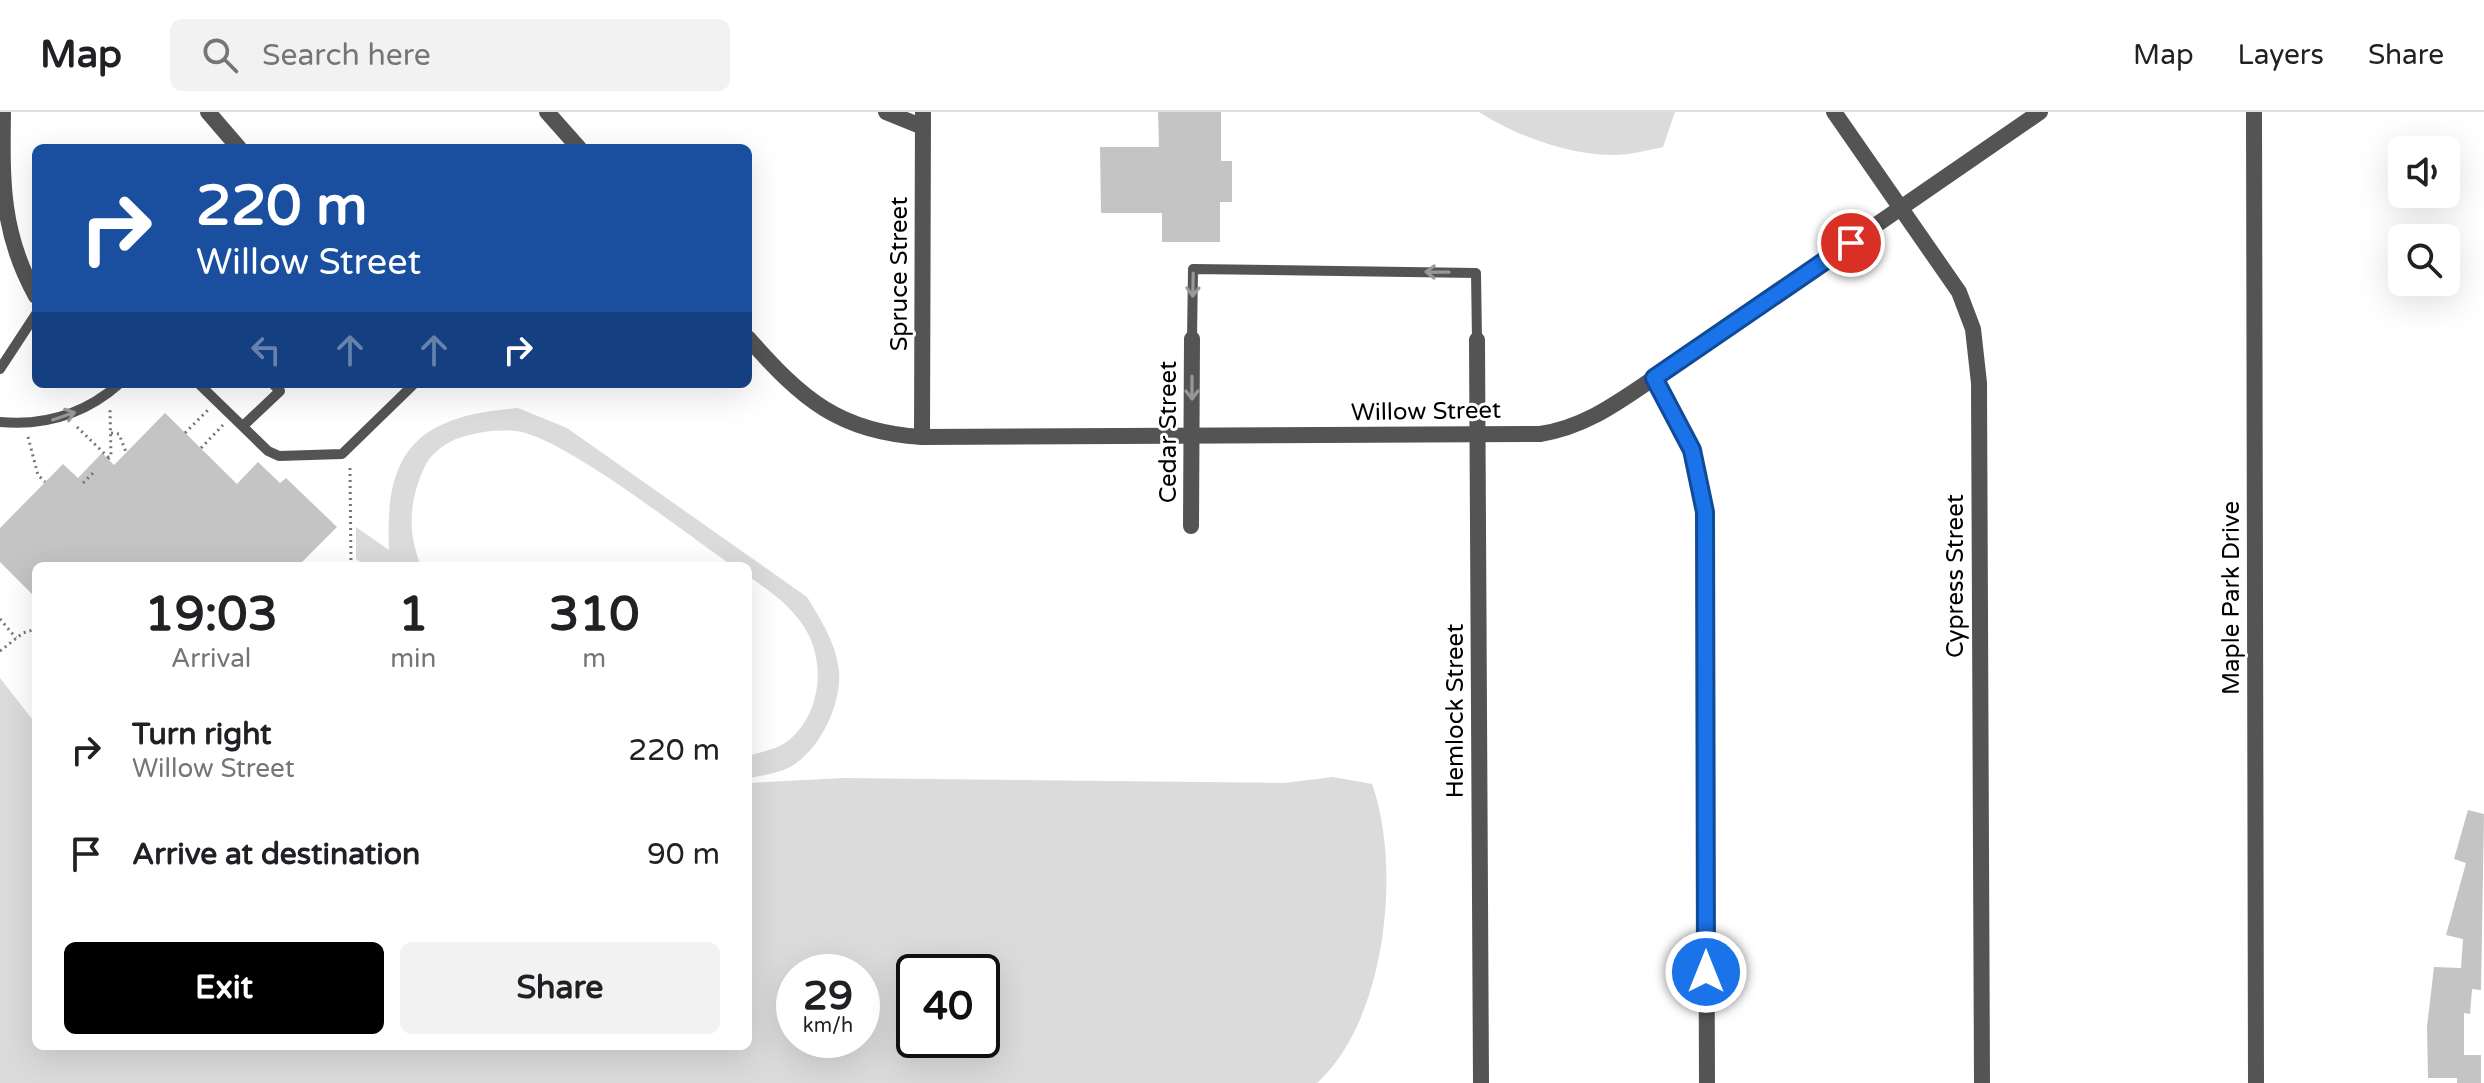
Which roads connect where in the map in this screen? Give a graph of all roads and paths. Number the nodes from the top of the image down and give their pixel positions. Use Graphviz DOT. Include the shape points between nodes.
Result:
graph roads {
  1 [pos="3,112"];
  2 [pos="208,112"];
  3 [pos="547,112"];
  4 [pos="886,112"];
  5 [pos="1834,112"];
  6 [pos="2040,112"];
  7 [pos="2254,112"];
  8 [pos="923,120"];
  9 [pos="236,144"];
  10 [pos="575,144"];
  11 [pos="1900,209"];
  12 [pos="32,288"];
  13 [pos="32,320"];
  14 [pos="1192,339"];
  15 [pos="1477,340"];
  16 [pos="752,342"];
  17 [pos="0,369"];
  18 [pos="1654,378"];
  19 [pos="113,388"];
  20 [pos="203,388"];
  21 [pos="278,388"];
  22 [pos="410,388"];
  23 [pos="110,410"];
  24 [pos="208,410"];
  25 [pos="0,422"];
  26 [pos="223,425"];
  27 [pos="243,426"];
  28 [pos="77,427"];
  29 [pos="111,433"];
  30 [pos="185,433"];
  31 [pos="1478,435"];
  32 [pos="28,437"];
  33 [pos="922,437"];
  34 [pos="1192,437"];
  35 [pos="201,448"];
  36 [pos="126,452"];
  37 [pos="350,468"];
  38 [pos="94,472"];
  39 [pos="45,482"];
  40 [pos="83,483"];
  41 [pos="1191,526"];
  42 [pos="351,562"];
  43 [pos="0,619"];
  44 [pos="32,631"];
  45 [pos="16,638"];
  46 [pos="0,651"];
  47 [pos="1481,1083"];
  48 [pos="1707,1083"];
  49 [pos="1982,1083"];
  50 [pos="2256,1083"];
  1 -- 12 [label="street" via="5,220"];
  2 -- 9 [label="street"];
  3 -- 10 [label="street"];
  4 -- 8 [label="street"];
  5 -- 11 [label="street, Cypress Street"];
  6 -- 11 [label="street, Willow Street"];
  7 -- 50 [label="street, Maple Park Drive"];
  8 -- 33 [label="street, Spruce Street"];
  11 -- 18 [label="street, Willow Street"];
  11 -- 49 [label="street, Cypress Street" via="1965,304 1978,358"];
  13 -- 17 [label="lane"];
  15 -- 14 [label="lane, one-way" via="1476,273 1193,269"];
  14 -- 34 [label="street, Cedar Street, one-way"];
  15 -- 31 [label="street, Hemlock Street"];
  16 -- 33 [label="street, Willow Street" via="790,384 827,412 874,432"];
  18 -- 31 [label="street, Willow Street" via="1565,430"];
  18 -- 48 [label="street" via="1692,450 1705,512"];
  25 -- 19 [label="lane, one-way" via="55,420"];
  20 -- 27 [label="lane"];
  21 -- 27 [label="lane"];
  22 -- 27 [label="lane" via="342,454 279,456"];
  23 -- 29 [label="path"];
  24 -- 30 [label="path"];
  26 -- 35 [label="path"];
  28 -- 29 [label="path" via="109,459"];
  29 -- 36 [label="path" via="119,434"];
  31 -- 34 [label="street, Willow Street"];
  31 -- 47 [label="street, Hemlock Street"];
  32 -- 39 [label="path" via="38,475"];
  33 -- 34 [label="street, Willow Street"];
  34 -- 41 [label="street, Cedar Street"];
  37 -- 42 [label="path"];
  38 -- 40 [label="path"];
  43 -- 45 [label="path"];
  44 -- 45 [label="path"];
  45 -- 46 [label="path"];
}
